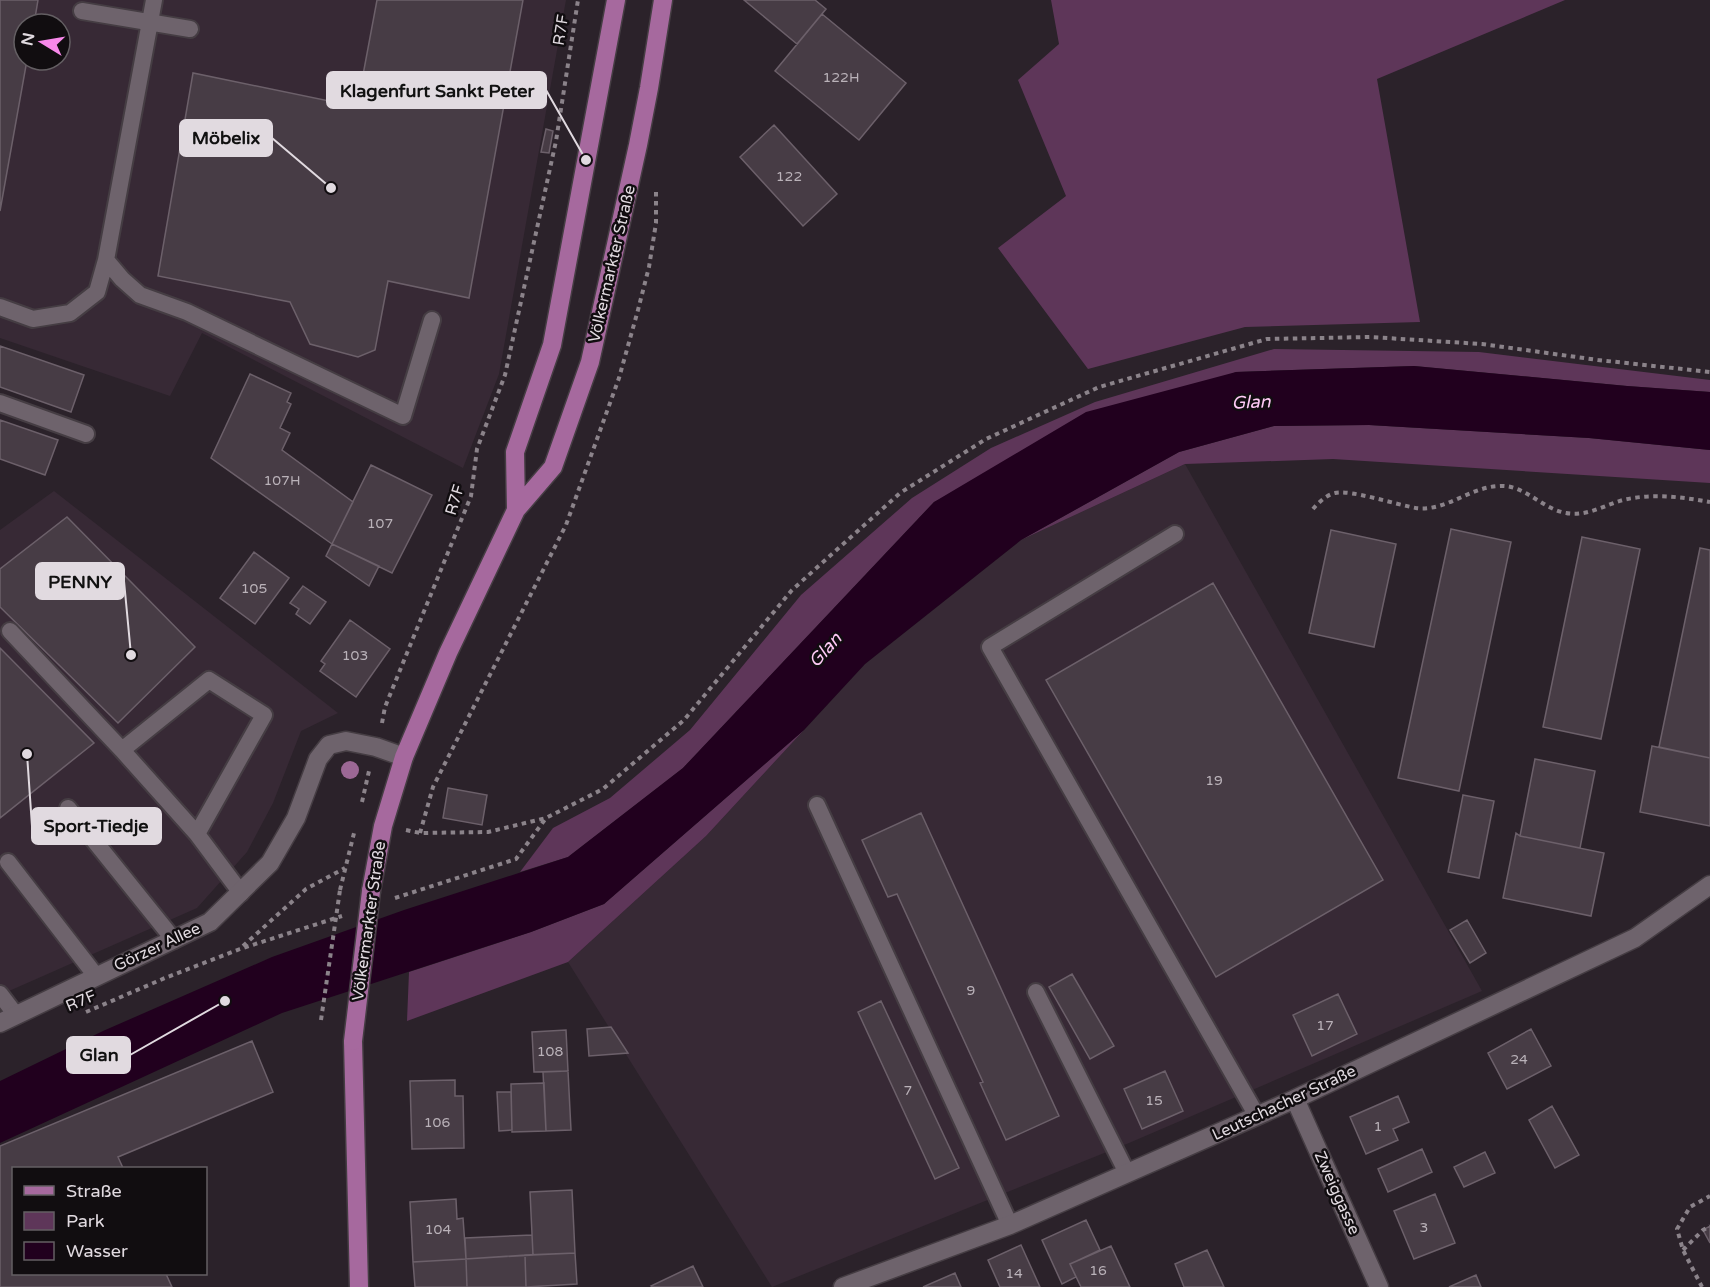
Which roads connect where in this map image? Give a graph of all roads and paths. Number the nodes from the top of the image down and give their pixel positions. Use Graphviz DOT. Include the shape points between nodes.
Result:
graph roads {
  1 [pos="154,0"];
  2 [pos="578,0"];
  3 [pos="616,0"];
  4 [pos="663,0"];
  5 [pos="82,11"];
  6 [pos="149,23"];
  7 [pos="190,29"];
  8 [pos="106,260"];
  9 [pos="0,307"];
  10 [pos="432,320"];
  11 [pos="1710,372"];
  12 [pos="0,404"];
  13 [pos="86,434"];
  14 [pos="1710,502"];
  15 [pos="1313,509"];
  16 [pos="516,510"];
  17 [pos="1175,534"];
  18 [pos="10,631"];
  19 [pos="376,747"];
  20 [pos="122,750"];
  21 [pos="404,757"];
  22 [pos="362,802"];
  23 [pos="817,805"];
  24 [pos="68,808"];
  25 [pos="546,818"];
  26 [pos="356,824"];
  27 [pos="420,833"];
  28 [pos="197,834"];
  29 [pos="8,862"];
  30 [pos="345,868"];
  31 [pos="1710,885"];
  32 [pos="241,893"];
  33 [pos="394,899"];
  34 [pos="350,913"];
  35 [pos="174,940"];
  36 [pos="240,949"];
  37 [pos="96,976"];
  38 [pos="1036,992"];
  39 [pos="0,994"];
  40 [pos="77,1016"];
  41 [pos="8,1018"];
  42 [pos="321,1020"];
  43 [pos="1295,1099"];
  44 [pos="1257,1116"];
  45 [pos="1127,1173"];
  46 [pos="1710,1196"];
  47 [pos="1010,1225"];
  48 [pos="1710,1226"];
  49 [pos="1683,1250"];
  50 [pos="360,1287"];
  51 [pos="843,1287"];
  52 [pos="1379,1287"];
  53 [pos="1702,1287"];
  1 -- 6 [label="lane"];
  2 -- 19 [label="path, R7F" via="556,141 505,375 477,449 471,496 386,707"];
  3 -- 16 [label="main road, Völkermarkter Straße" via="552,345 515,452"];
  4 -- 16 [label="main road, Völkermarkter Straße" via="638,145 590,363 554,467"];
  5 -- 6 [label="lane"];
  6 -- 7 [label="lane"];
  6 -- 8 [label="lane"];
  8 -- 9 [label="lane" via="97,292 70,313 33,319"];
  8 -- 10 [label="lane" via="140,295 186,312 403,416"];
  11 -- 25 [label="path" via="1482,344 1370,337 1267,339 1100,387 986,439 900,492 792,590 684,720 603,789"];
  12 -- 13 [label="lane"];
  14 -- 15 [label="path" via="1654,496 1566,513 1502,485 1432,508 1335,493"];
  16 -- 21 [label="main road, Völkermarkter Straße"];
  17 -- 44 [label="lane" via="990,647"];
  18 -- 20 [label="lane"];
  19 -- 21 [label="street, Görzer Allee"];
  19 -- 22 [label="path, R7F"];
  19 -- 32 [label="street, Görzer Allee" via="346,741 329,745 318,759 297,818 270,863"];
  20 -- 28 [label="lane"];
  20 -- 28 [label="lane" via="209,680 264,716"];
  21 -- 50 [label="main road, Völkermarkter Straße, bridge" via="383,826 371,891 353,1041"];
  23 -- 47 [label="lane"];
  24 -- 35 [label="lane"];
  25 -- 27 [label="path" via="488,832"];
  25 -- 33 [label="path" via="516,859"];
  26 -- 30 [label="path"];
  28 -- 32 [label="lane"];
  29 -- 37 [label="lane"];
  30 -- 36 [label="path, R7F" via="306,889"];
  30 -- 42 [label="path, bridge"];
  31 -- 43 [label="street, Leutschacher Straße" via="1635,938"];
  32 -- 35 [label="street, Görzer Allee" via="210,922"];
  34 -- 36 [label="path, R7F"];
  35 -- 37 [label="street, Görzer Allee"];
  36 -- 40 [label="path, R7F"];
  37 -- 41 [label="street, Görzer Allee"];
  38 -- 45 [label="lane"];
  39 -- 41 [label="lane"];
  43 -- 44 [label="street, Leutschacher Straße"];
  43 -- 52 [label="street, Zweiggasse"];
  44 -- 45 [label="street, Leutschacher Straße"];
  45 -- 47 [label="street, Leutschacher Straße"];
  46 -- 49 [label="path" via="1690,1207 1677,1229"];
  47 -- 51 [label="street, Leutschacher Straße"];
  48 -- 49 [label="path"];
  49 -- 53 [label="path"];
}
